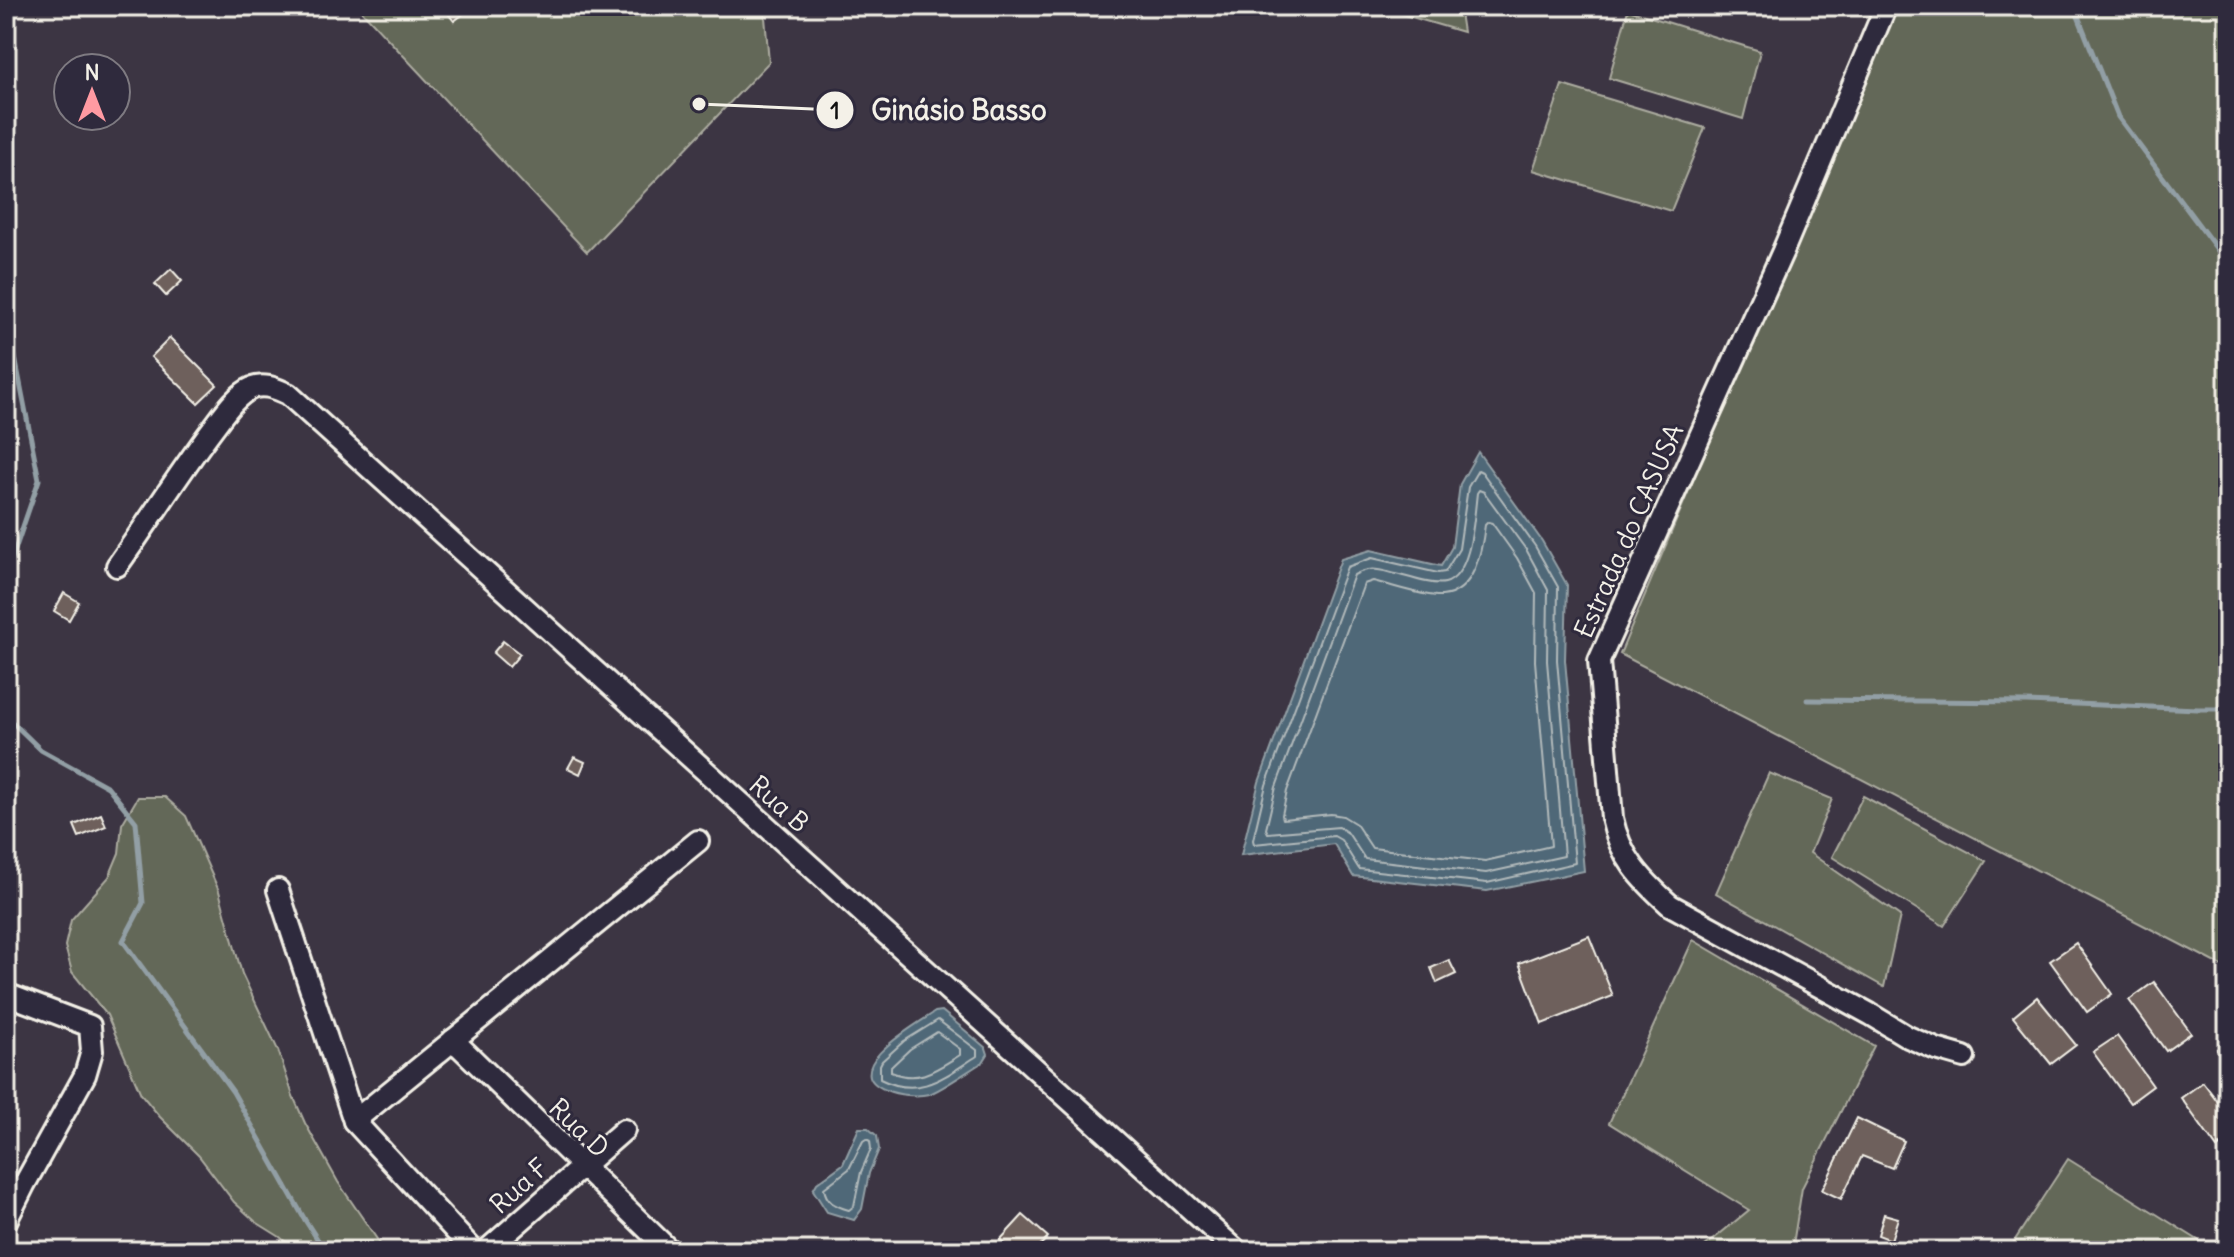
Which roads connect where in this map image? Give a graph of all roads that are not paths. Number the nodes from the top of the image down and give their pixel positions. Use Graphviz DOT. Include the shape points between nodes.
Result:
graph roads {
  1 [pos="1886,6"];
  2 [pos="117,566"];
  3 [pos="698,841"];
  4 [pos="278,890"];
  5 [pos="6,994"];
  6 [pos="453,1040"];
  7 [pos="1964,1057"];
  8 [pos="354,1121"];
  9 [pos="624,1130"];
  10 [pos="581,1166"];
  11 [pos="6,1221"];
  12 [pos="474,1251"];
  13 [pos="486,1251"];
  14 [pos="670,1251"];
  15 [pos="1237,1251"];
  1 -- 7 [label="street, Estrada do CASUSA" via="1599,661 1612,818 1617,840 1646,884 1670,905 1908,1037"];
  2 -- 15 [label="street, Rua B" via="187,462 244,393 268,386 288,394"];
  3 -- 6 [label="street"];
  4 -- 8 [label="street"];
  5 -- 11 [label="street" via="90,1026 92,1051 85,1075"];
  6 -- 8 [label="street"];
  6 -- 10 [label="street, Rua D"];
  8 -- 12 [label="street"];
  9 -- 10 [label="street, Rua F"];
  10 -- 13 [label="street, Rua F"];
  10 -- 14 [label="street, Rua D"];
}
